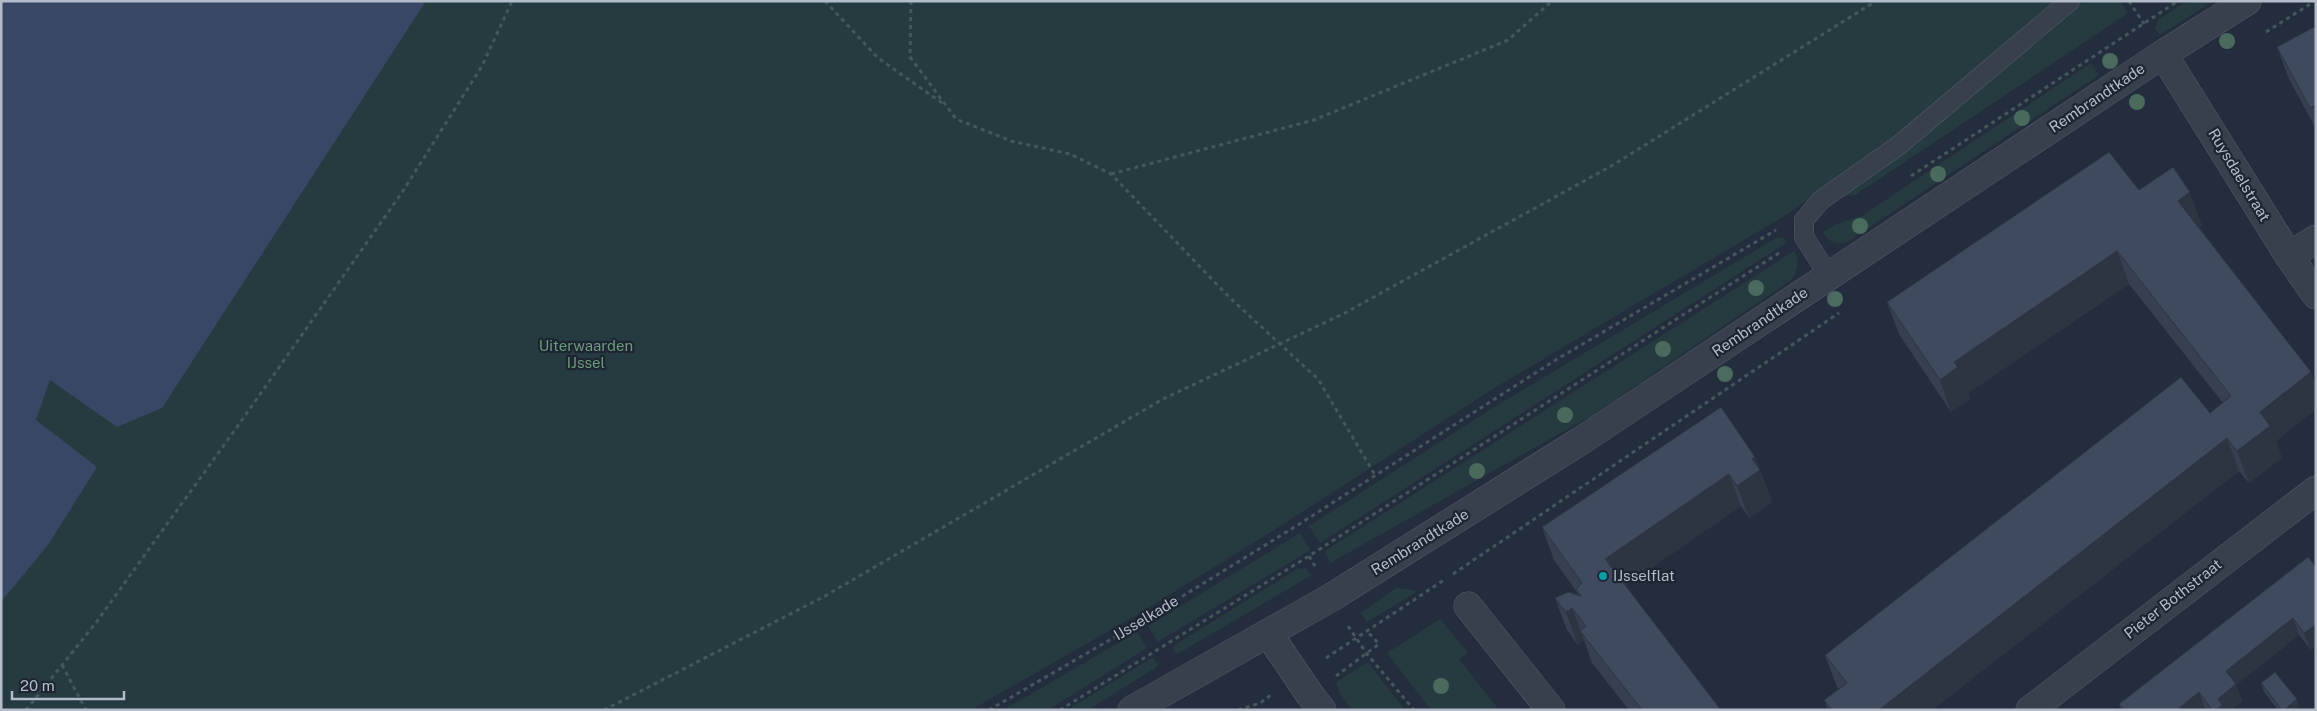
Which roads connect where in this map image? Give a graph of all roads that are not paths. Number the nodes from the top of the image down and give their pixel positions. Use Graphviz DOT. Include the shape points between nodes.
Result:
graph roads {
  1 [pos="2070,1"];
  2 [pos="2247,1"];
  3 [pos="2163,54"];
  4 [pos="2316,238"];
  5 [pos="2289,256"];
  6 [pos="1829,276"];
  7 [pos="2316,295"];
  8 [pos="2313,497"];
  9 [pos="1468,606"];
  10 [pos="1268,633"];
  11 [pos="1310,694"];
  12 [pos="2043,706"];
  13 [pos="1132,710"];
  14 [pos="1551,710"];
  1 -- 6 [label="lane" via="1898,146 1821,200 1804,228"];
  2 -- 3 [label="street, Rembrandtkade"];
  3 -- 5 [label="street, Ruysdaelstraat"];
  3 -- 6 [label="street, Rembrandtkade"];
  4 -- 5 [label="street"];
  5 -- 7 [label="street, Ruysdaelstraat"];
  6 -- 10 [label="street, Rembrandtkade" via="1582,440 1332,597"];
  8 -- 12 [label="street, Pieter Bothstraat"];
  9 -- 14 [label="street"];
  10 -- 11 [label="street"];
  10 -- 13 [label="street"];
}
